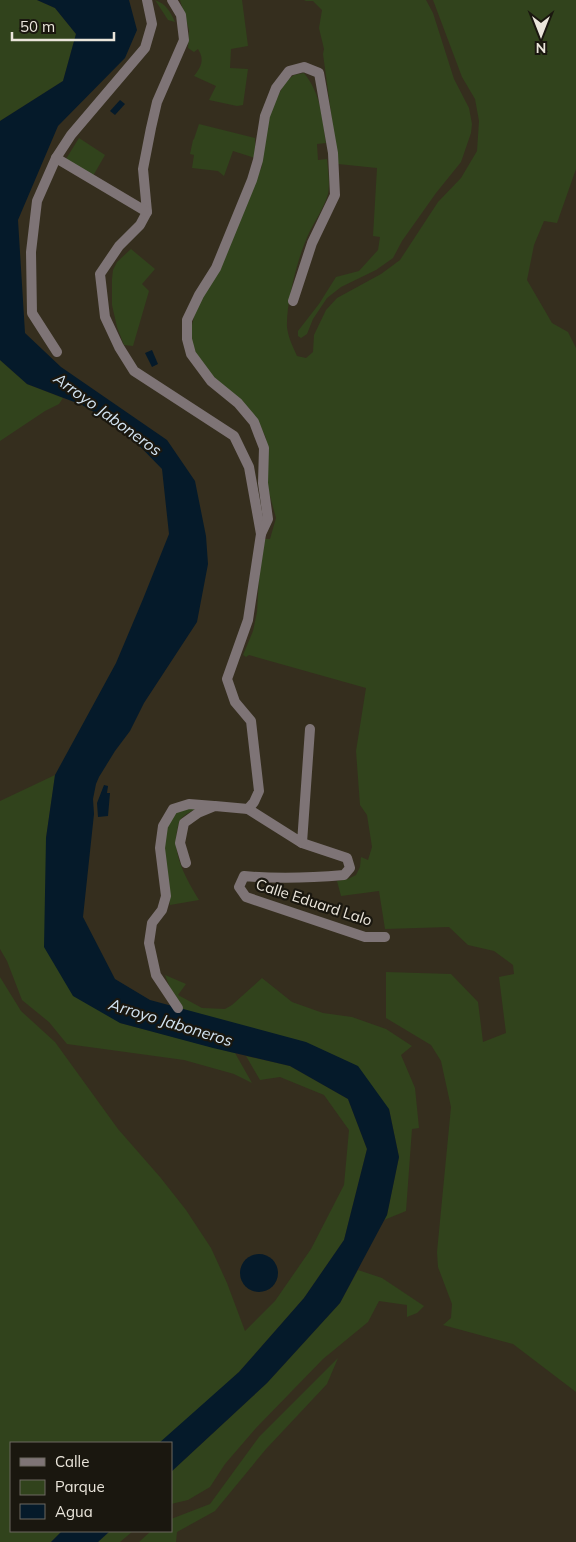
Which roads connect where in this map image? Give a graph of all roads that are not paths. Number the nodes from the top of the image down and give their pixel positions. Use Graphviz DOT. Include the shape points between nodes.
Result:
graph roads {
  1 [pos="147,0"];
  2 [pos="172,0"];
  3 [pos="56,158"];
  4 [pos="147,212"];
  5 [pos="293,301"];
  6 [pos="57,352"];
  7 [pos="261,534"];
  8 [pos="310,730"];
  9 [pos="215,806"];
  10 [pos="248,808"];
  11 [pos="302,843"];
  12 [pos="186,863"];
  13 [pos="385,936"];
  14 [pos="178,1008"];
  1 -- 3 [label="street" via="152,24 146,48 71,135"];
  2 -- 4 [label="street" via="181,15 184,40 157,102 151,128 143,170"];
  3 -- 4 [label="street"];
  3 -- 6 [label="street" via="36,201 31,261 32,313"];
  4 -- 7 [label="street" via="100,274 105,317 134,371 234,436 249,467"];
  5 -- 7 [label="street" via="312,243 335,195 333,153 320,73 304,67 289,71 276,88 265,116 252,180 216,268 187,320 191,354 211,381 238,403 254,422 264,448 263,483 268,519"];
  7 -- 10 [label="street" via="248,620 227,679 235,702 251,721 259,791"];
  8 -- 11 [label="street"];
  9 -- 10 [label="street"];
  9 -- 12 [label="street" via="184,823 180,843"];
  9 -- 14 [label="street" via="189,804 173,810 163,826 160,848 166,896 162,910 152,923 149,943 156,975"];
  10 -- 11 [label="street"];
  11 -- 13 [label="street, Calle Eduard Lalo" via="347,858 350,868 344,875 310,878 244,876 239,887 246,896 365,937"];
}
